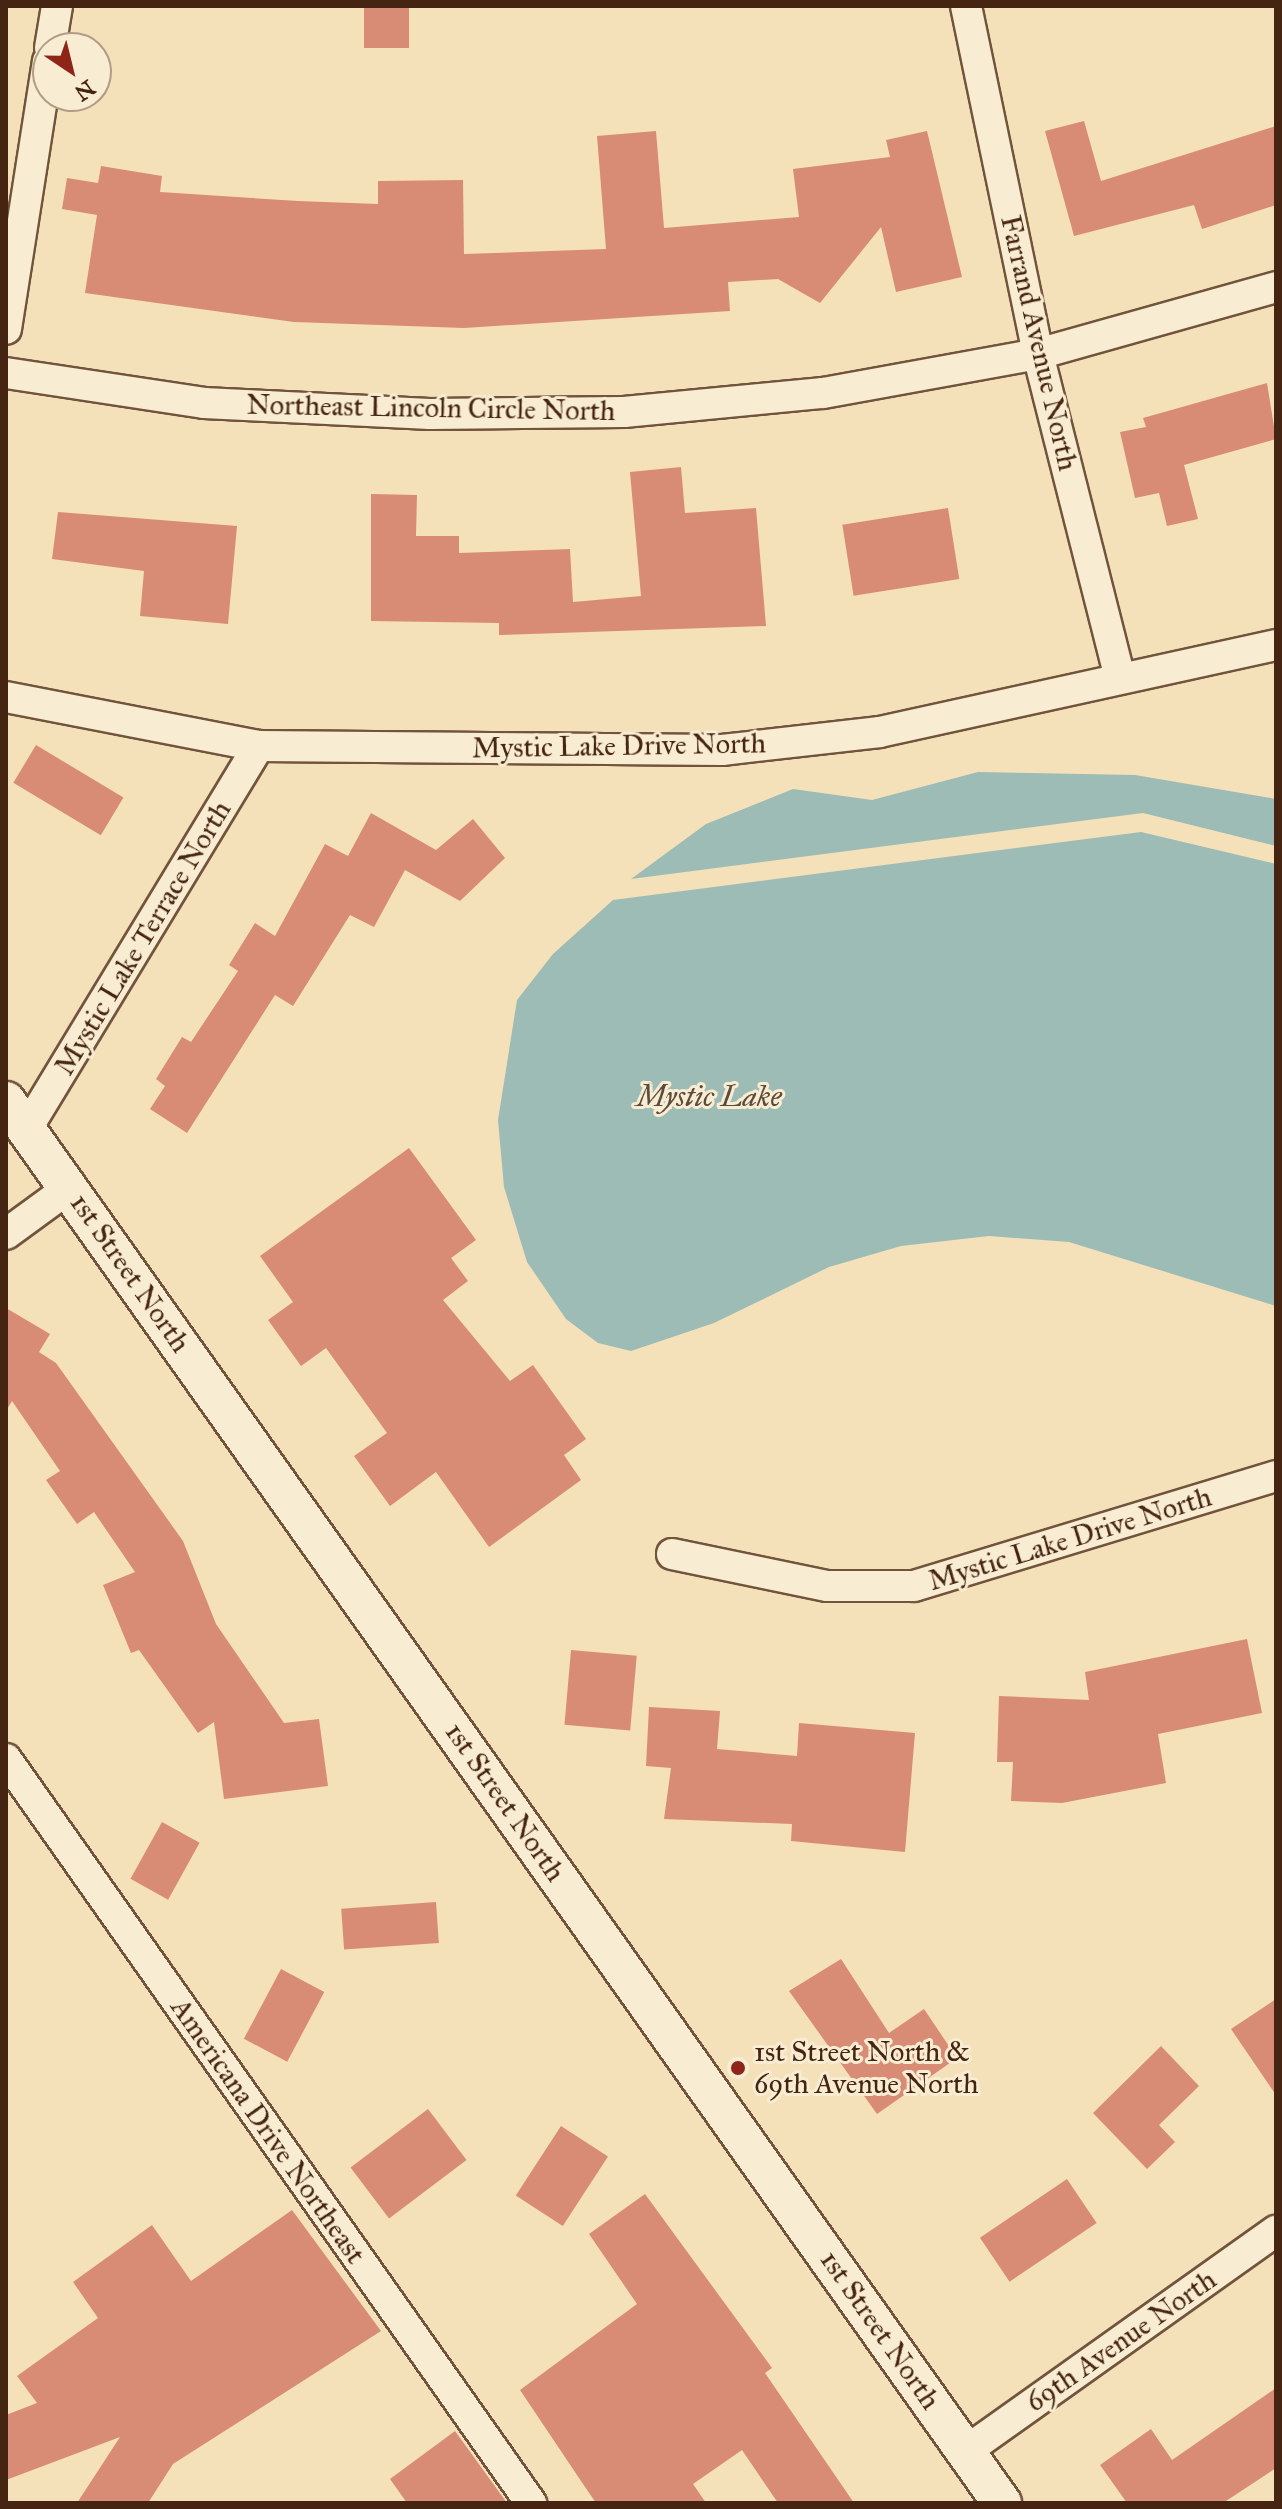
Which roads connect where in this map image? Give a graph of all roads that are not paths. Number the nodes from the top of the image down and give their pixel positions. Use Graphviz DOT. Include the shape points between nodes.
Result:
graph roads {
  1 [pos="57,6"];
  2 [pos="966,6"];
  3 [pos="53,32"];
  4 [pos="40,112"];
  5 [pos="1276,287"];
  6 [pos="6,329"];
  7 [pos="1038,354"];
  8 [pos="6,373"];
  9 [pos="1276,645"];
  10 [pos="1120,678"];
  11 [pos="6,697"];
  12 [pos="259,746"];
  13 [pos="16,1116"];
  14 [pos="69,1188"];
  15 [pos="6,1234"];
  16 [pos="1276,1476"];
  17 [pos="672,1554"];
  18 [pos="6,1759"];
  19 [pos="1276,2231"];
  20 [pos="966,2451"];
  21 [pos="531,2503"];
  22 [pos="1002,2503"];
  1 -- 3 [label="street"];
  2 -- 7 [label="street, Farrand Avenue North"];
  4 -- 6 [label="street"];
  5 -- 7 [label="street, Northeast Lincoln Circle North"];
  7 -- 8 [label="street, Northeast Lincoln Circle North" via="823,393 624,412 430,414 204,403"];
  7 -- 10 [label="street, Farrand Avenue North"];
  9 -- 10 [label="street, Mystic Lake Drive North"];
  10 -- 12 [label="street, Mystic Lake Drive North" via="880,732 722,750"];
  11 -- 12 [label="street, Mystic Lake Drive North"];
  12 -- 13 [label="street, Mystic Lake Terrace North"];
  13 -- 14 [label="street, 1st Street North"];
  14 -- 15 [label="street"];
  14 -- 20 [label="street, 1st Street North"];
  16 -- 17 [label="street, Mystic Lake Drive North" via="914,1586 827,1586"];
  18 -- 21 [label="street, Americana Drive Northeast"];
  19 -- 20 [label="street, 69th Avenue North"];
  20 -- 22 [label="street, 1st Street North"];
}
